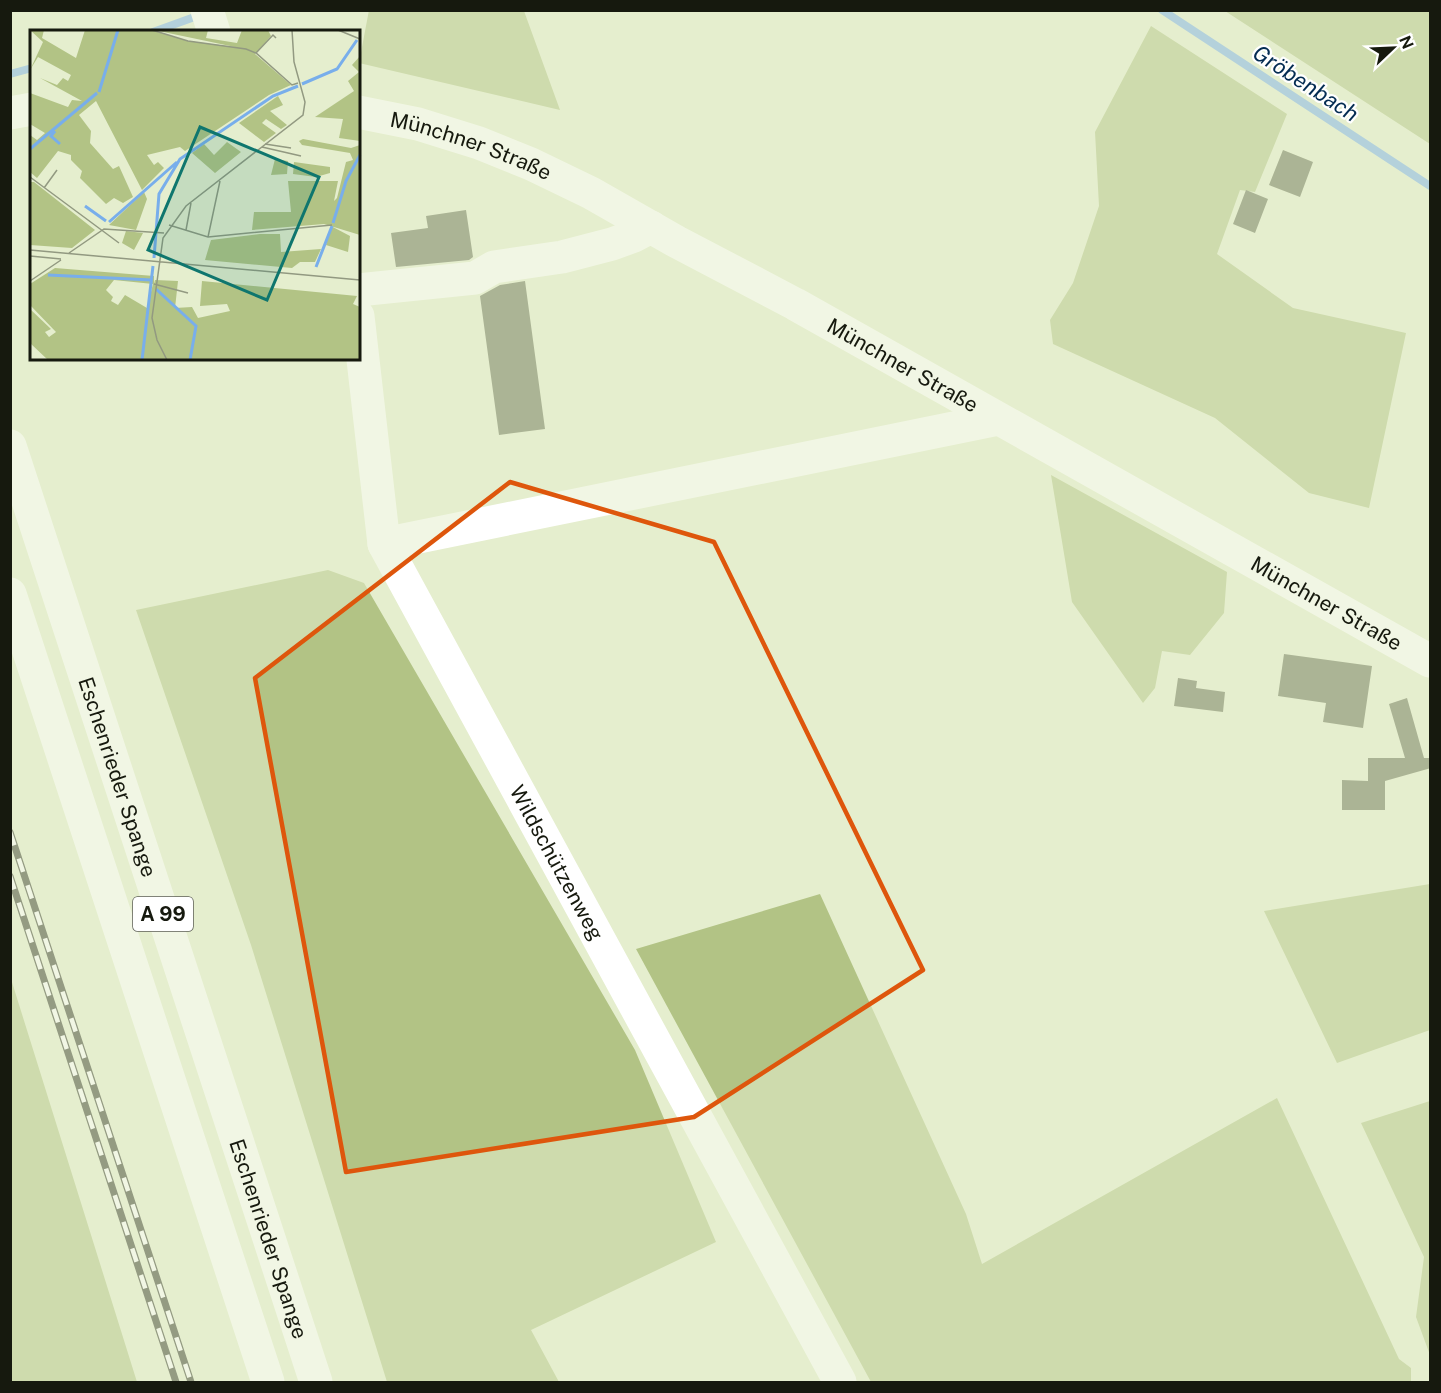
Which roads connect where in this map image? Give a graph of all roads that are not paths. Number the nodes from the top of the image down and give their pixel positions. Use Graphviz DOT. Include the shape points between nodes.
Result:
graph roads {
  1 [pos="207,10"];
  2 [pos="213,30"];
  3 [pos="30,109"];
  4 [pos="360,112"];
  5 [pos="10,113"];
  6 [pos="651,227"];
  7 [pos="360,290"];
  8 [pos="360,334"];
  9 [pos="998,419"];
  10 [pos="10,446"];
  11 [pos="384,544"];
  12 [pos="10,594"];
  13 [pos="1431,661"];
  14 [pos="268,1383"];
  15 [pos="316,1383"];
  16 [pos="840,1383"];
  1 -- 2 [label="main road"];
  3 -- 5 [label="main road"];
  4 -- 6 [label="main road, Münchner Straße" via="407,121 479,143 591,193"];
  6 -- 7 [label="main road" via="612,244 562,257 494,267 475,278"];
  6 -- 9 [label="main road, Münchner Straße"];
  8 -- 11 [label="main road, Wildschützenweg"];
  9 -- 11 [label="main road"];
  9 -- 13 [label="main road, Münchner Straße"];
  10 -- 15 [label="main road, Eschenrieder Spange / A 99"];
  11 -- 16 [label="main road, Wildschützenweg"];
  12 -- 14 [label="main road, A 99"];
}
